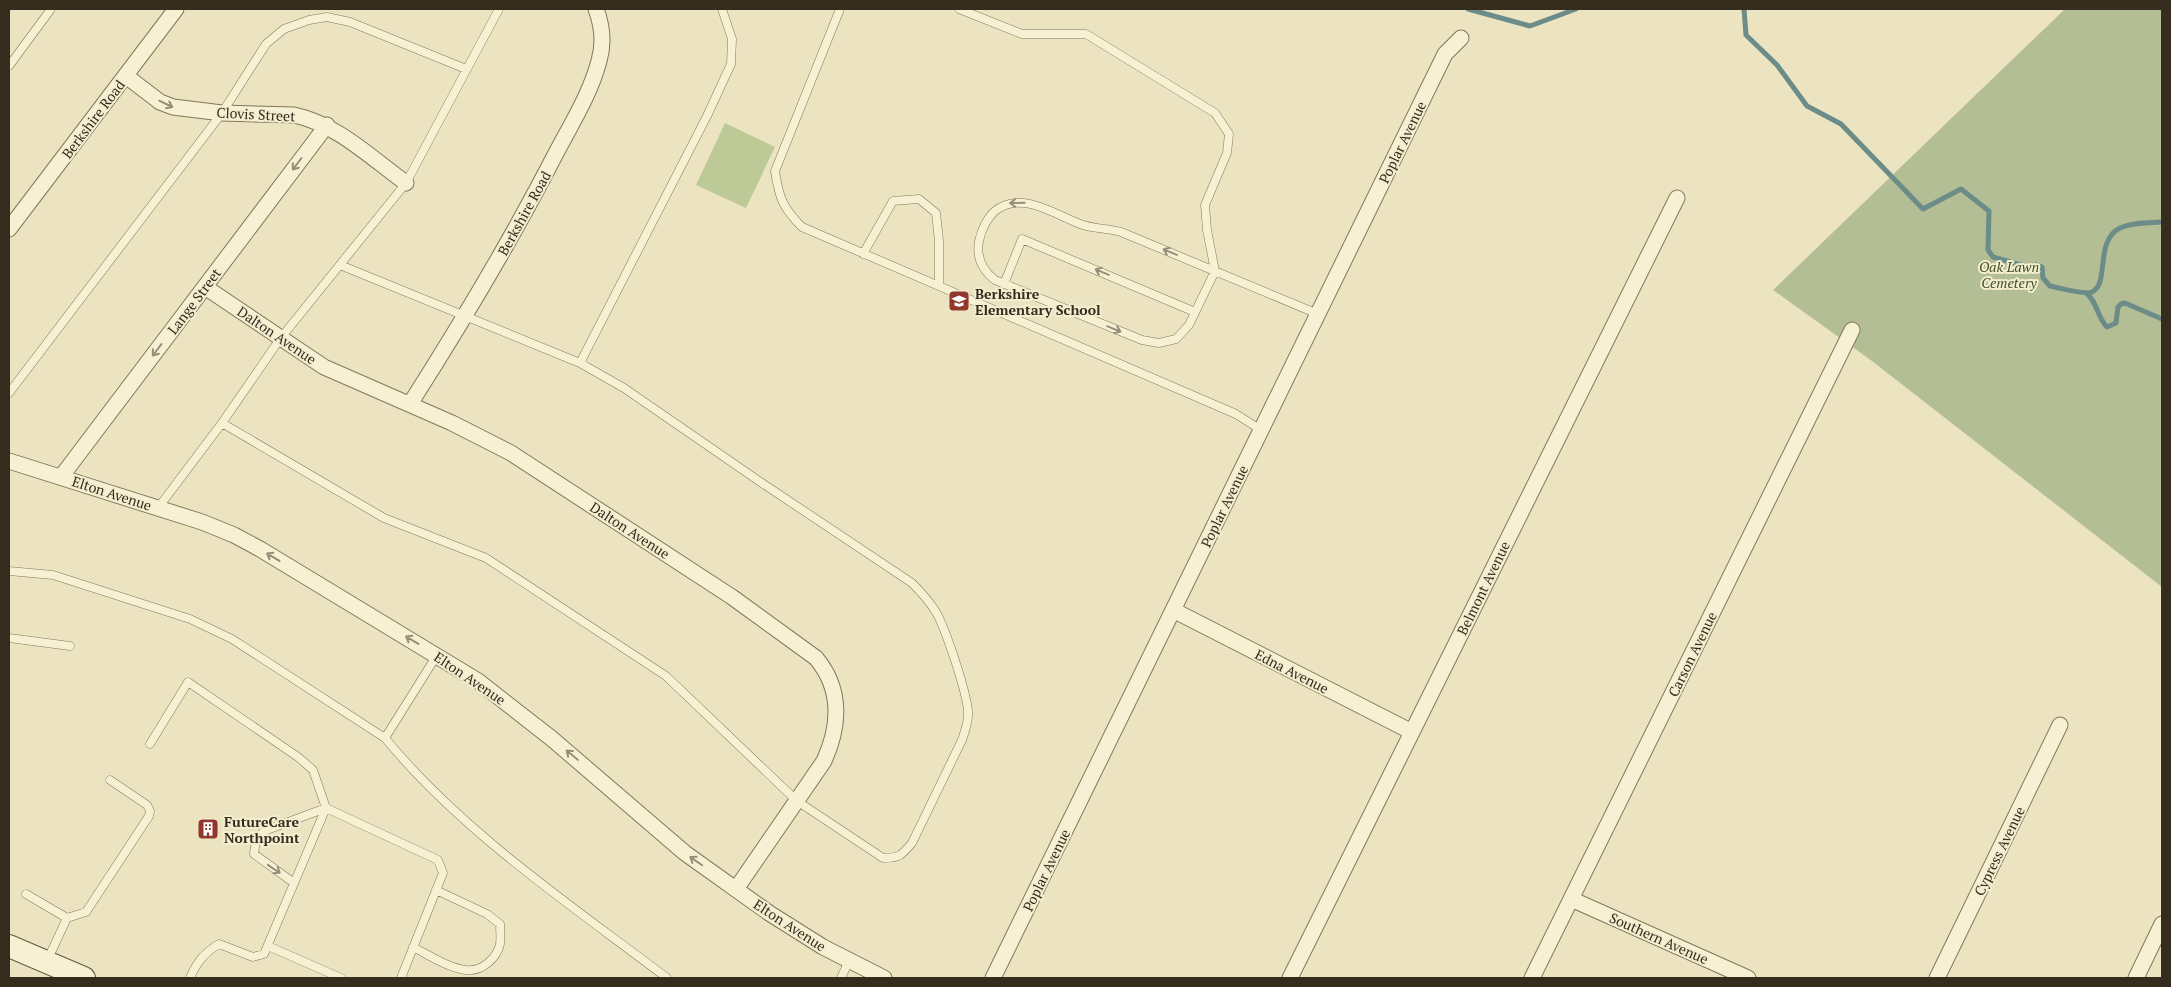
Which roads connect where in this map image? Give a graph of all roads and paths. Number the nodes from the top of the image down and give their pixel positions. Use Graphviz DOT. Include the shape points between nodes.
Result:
graph roads {
  1 [pos="51,9"];
  2 [pos="176,9"];
  3 [pos="499,9"];
  4 [pos="596,9"];
  5 [pos="722,9"];
  6 [pos="840,9"];
  7 [pos="959,9"];
  8 [pos="1461,38"];
  9 [pos="9,66"];
  10 [pos="466,69"];
  11 [pos="126,76"];
  12 [pos="222,113"];
  13 [pos="326,125"];
  14 [pos="406,183"];
  15 [pos="1677,198"];
  16 [pos="9,229"];
  17 [pos="863,254"];
  18 [pos="340,265"];
  19 [pos="1215,271"];
  20 [pos="1004,284"];
  21 [pos="939,286"];
  22 [pos="205,287"];
  23 [pos="1195,312"];
  24 [pos="1318,314"];
  25 [pos="465,316"];
  26 [pos="1852,330"];
  27 [pos="280,339"];
  28 [pos="580,363"];
  29 [pos="9,393"];
  30 [pos="410,404"];
  31 [pos="222,423"];
  32 [pos="1261,430"];
  33 [pos="9,461"];
  34 [pos="61,477"];
  35 [pos="158,508"];
  36 [pos="9,571"];
  37 [pos="1173,610"];
  38 [pos="9,638"];
  39 [pos="70,646"];
  40 [pos="437,655"];
  41 [pos="2060,725"];
  42 [pos="1412,732"];
  43 [pos="385,738"];
  44 [pos="150,744"];
  45 [pos="110,780"];
  46 [pos="797,801"];
  47 [pos="326,808"];
  48 [pos="294,882"];
  49 [pos="736,889"];
  50 [pos="436,890"];
  51 [pos="26,894"];
  52 [pos="1571,898"];
  53 [pos="67,918"];
  54 [pos="2162,924"];
  55 [pos="9,946"];
  56 [pos="268,946"];
  57 [pos="413,947"];
  58 [pos="849,961"];
  59 [pos="46,963"];
  60 [pos="1743,977"];
  61 [pos="84,978"];
  62 [pos="190,978"];
  63 [pos="341,978"];
  64 [pos="401,978"];
  65 [pos="667,978"];
  66 [pos="841,978"];
  67 [pos="884,978"];
  68 [pos="993,978"];
  69 [pos="1290,978"];
  70 [pos="1532,978"];
  71 [pos="1937,978"];
  72 [pos="2136,978"];
  1 -- 9 [label="lane"];
  2 -- 11 [label="street, Berkshire Road"];
  3 -- 10 [label="lane"];
  4 -- 25 [label="street, Berkshire Road" via="602,39 600,60 591,85 526,212"];
  5 -- 28 [label="lane" via="732,39 731,64"];
  6 -- 17 [label="lane" via="775,171 778,194 786,212 802,227"];
  7 -- 19 [label="lane" via="1022,34 1086,34 1215,114 1229,134 1227,153 1205,205"];
  8 -- 24 [label="street, Poplar Avenue" via="1445,54"];
  10 -- 12 [label="lane" via="350,22 327,17 309,20 284,29 266,44"];
  10 -- 14 [label="lane"];
  11 -- 12 [label="street, Clovis Street, one-way" via="160,102 173,107"];
  11 -- 16 [label="street, Berkshire Road"];
  12 -- 13 [label="street, Clovis Street" via="294,115"];
  12 -- 29 [label="lane"];
  13 -- 14 [label="street, Clovis Street"];
  13 -- 22 [label="street, Lange Street, one-way"];
  14 -- 18 [label="lane"];
  15 -- 42 [label="street, Belmont Avenue"];
  17 -- 21 [label="lane"];
  17 -- 21 [label="lane" via="893,201 919,199 936,212"];
  18 -- 25 [label="lane"];
  18 -- 27 [label="lane"];
  19 -- 20 [label="lane, one-way" via="1121,232 1083,225 1034,204 1012,202 991,215 979,239 981,264 986,273"];
  19 -- 23 [label="lane"];
  19 -- 24 [label="lane"];
  20 -- 23 [label="lane, one-way" via="1142,340 1159,343 1176,339 1189,325"];
  23 -- 20 [label="lane, one-way" via="1022,239"];
  21 -- 32 [label="lane" via="1236,414"];
  22 -- 27 [label="street, Dalton Avenue"];
  22 -- 34 [label="street, Lange Street, one-way"];
  24 -- 32 [label="street, Poplar Avenue"];
  25 -- 28 [label="lane"];
  25 -- 30 [label="street, Berkshire Road"];
  26 -- 52 [label="street, Carson Avenue"];
  27 -- 30 [label="street, Dalton Avenue" via="324,367"];
  27 -- 31 [label="lane"];
  28 -- 46 [label="lane" via="624,388 912,583 937,615 959,675 968,710 967,725 912,843 896,858 883,858"];
  30 -- 46 [label="street, Dalton Avenue" via="484,438 548,476 732,597 816,658 827,671 832,685 836,720 824,761"];
  31 -- 35 [label="lane"];
  31 -- 46 [label="lane" via="384,518 486,558 666,676"];
  32 -- 37 [label="street, Poplar Avenue"];
  33 -- 34 [label="street, Elton Avenue"];
  34 -- 35 [label="street, Elton Avenue"];
  40 -- 35 [label="street, Elton Avenue, one-way" via="234,535"];
  36 -- 43 [label="lane" via="53,575 190,619 232,639"];
  37 -- 42 [label="street, Edna Avenue"];
  37 -- 68 [label="street, Poplar Avenue"];
  38 -- 39 [label="lane"];
  40 -- 43 [label="lane"];
  49 -- 40 [label="street, Elton Avenue, one-way" via="685,853 517,710"];
  41 -- 71 [label="street, Cypress Avenue"];
  42 -- 69 [label="street, Belmont Avenue"];
  43 -- 65 [label="lane" via="403,761 456,813"];
  44 -- 47 [label="lane" via="188,682 313,770"];
  45 -- 53 [label="lane" via="147,805 149,816 86,912"];
  46 -- 49 [label="street, Dalton Avenue"];
  47 -- 48 [label="lane"];
  47 -- 48 [label="lane, one-way" via="264,831 256,840 254,854"];
  47 -- 50 [label="lane" via="438,860 443,873"];
  48 -- 56 [label="lane"];
  49 -- 58 [label="street, Elton Avenue" via="796,931"];
  50 -- 57 [label="lane"];
  50 -- 57 [label="lane" via="487,914 500,924 500,944 488,964 467,970 446,964"];
  51 -- 53 [label="lane"];
  52 -- 60 [label="street, Southern Avenue"];
  52 -- 70 [label="street, Carson Avenue"];
  53 -- 59 [label="lane"];
  54 -- 72 [label="street"];
  55 -- 59 [label="street"];
  56 -- 62 [label="lane" via="264,954 253,957 219,944 198,961"];
  56 -- 63 [label="lane"];
  57 -- 64 [label="lane"];
  58 -- 66 [label="lane"];
  58 -- 67 [label="street, Elton Avenue"];
  59 -- 61 [label="street"];
}
